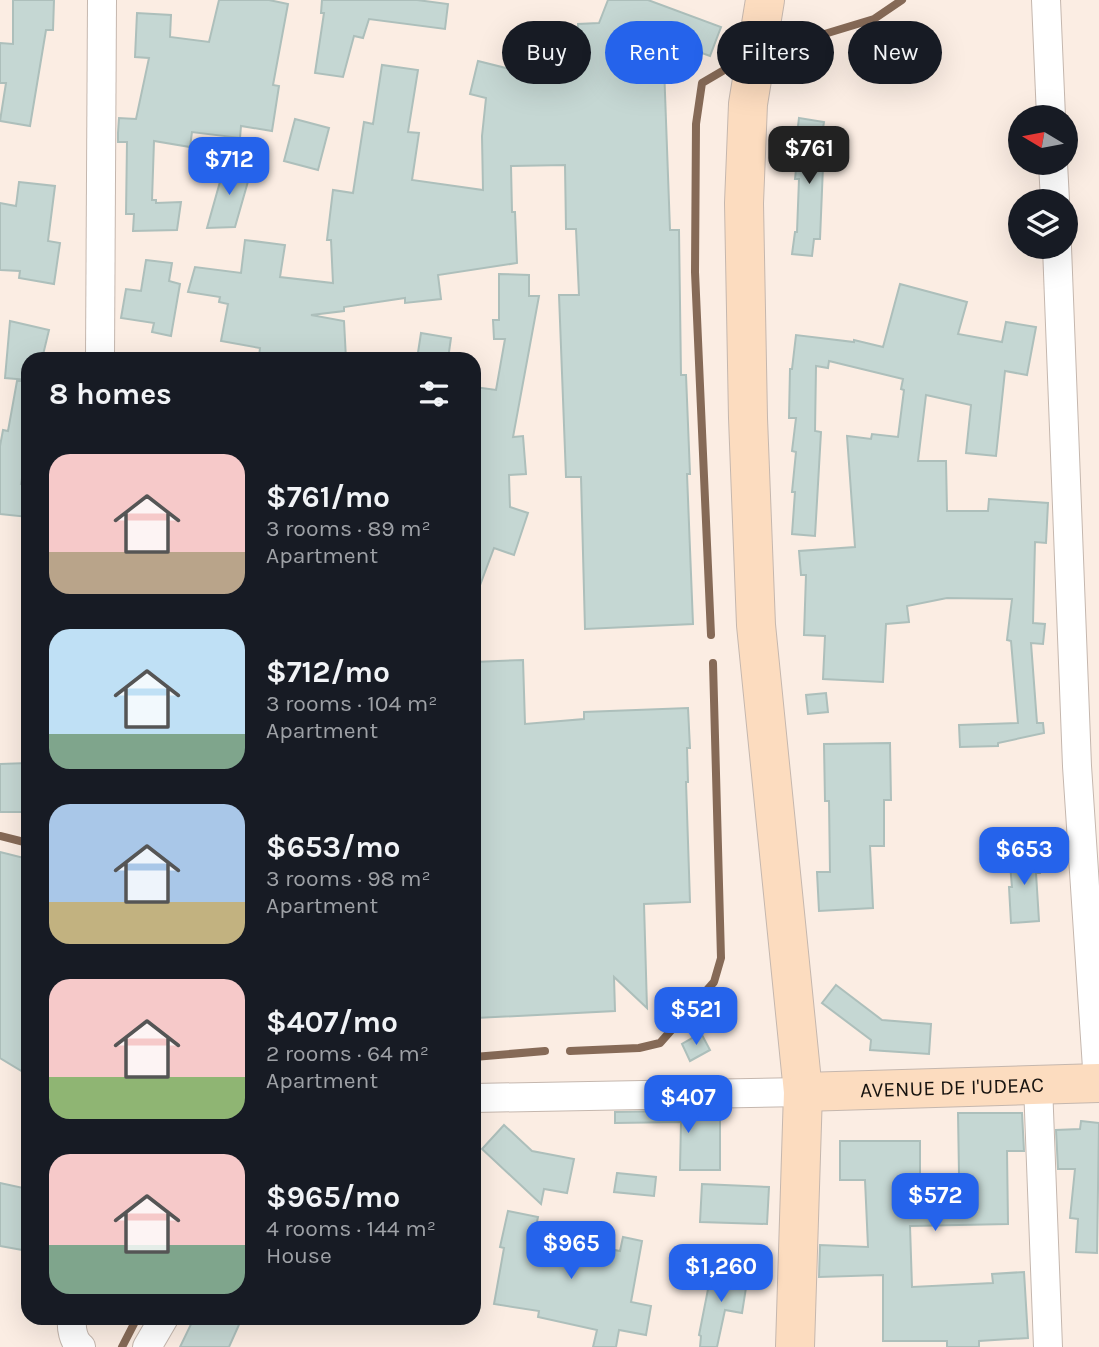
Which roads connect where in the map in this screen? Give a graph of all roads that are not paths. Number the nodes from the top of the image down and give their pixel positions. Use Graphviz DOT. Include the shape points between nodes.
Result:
graph roads {
  1 [pos="102,0"];
  2 [pos="765,0"];
  3 [pos="1046,0"];
  4 [pos="1050,105"];
  5 [pos="1057,259"];
  6 [pos="100,352"];
  7 [pos="1099,1083"];
  8 [pos="1038,1085"];
  9 [pos="803,1092"];
  10 [pos="481,1098"];
  11 [pos="71,1325"];
  12 [pos="160,1325"];
  13 [pos="81,1347"];
  14 [pos="147,1347"];
  15 [pos="795,1347"];
  16 [pos="1048,1347"];
  1 -- 6 [label="street"];
  2 -- 9 [label="main road" via="748,104 745,190 750,460 756,625"];
  3 -- 4 [label="street"];
  5 -- 7 [label="street" via="1077,766"];
  7 -- 8 [label="main road, AVENUE DE I'UDEAC"];
  8 -- 9 [label="main road, AVENUE DE I'UDEAC"];
  8 -- 16 [label="street"];
  9 -- 10 [label="street"];
  9 -- 15 [label="main road"];
  11 -- 13 [label="street"];
  12 -- 14 [label="street"];
}
